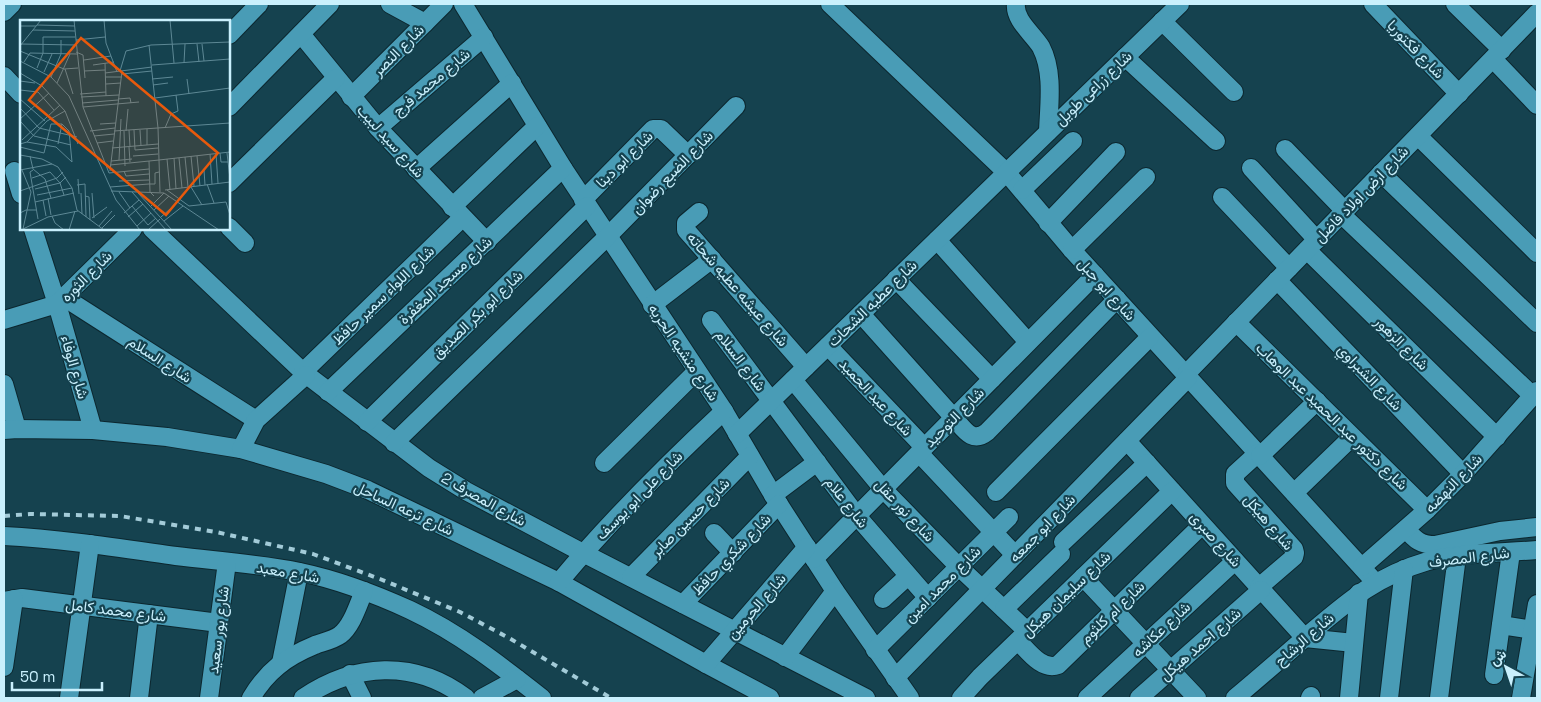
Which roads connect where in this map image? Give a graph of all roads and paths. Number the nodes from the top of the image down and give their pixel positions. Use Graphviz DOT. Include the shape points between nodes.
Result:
graph roads {
  1 [pos="12,4"];
  2 [pos="259,4"];
  3 [pos="330,4"];
  4 [pos="390,4"];
  5 [pos="443,4"];
  6 [pos="830,4"];
  7 [pos="1016,4"];
  8 [pos="1180,4"];
  9 [pos="1372,4"];
  10 [pos="1455,4"];
  11 [pos="1531,4"];
  12 [pos="470,6"];
  13 [pos="4,12"];
  14 [pos="1535,19"];
  15 [pos="1162,21"];
  16 [pos="425,23"];
  17 [pos="230,34"];
  18 [pos="301,34"];
  19 [pos="484,37"];
  20 [pos="1497,54"];
  21 [pos="1125,57"];
  22 [pos="4,76"];
  23 [pos="336,78"];
  24 [pos="512,83"];
  25 [pos="1234,92"];
  26 [pos="20,93"];
  27 [pos="1458,94"];
  28 [pos="351,96"];
  29 [pos="1537,105"];
  30 [pos="230,106"];
  31 [pos="736,106"];
  32 [pos="537,126"];
  33 [pos="378,128"];
  34 [pos="1048,132"];
  35 [pos="1418,136"];
  36 [pos="1073,141"];
  37 [pos="1216,141"];
  38 [pos="1285,149"];
  39 [pos="1116,152"];
  40 [pos="688,155"];
  41 [pos="562,168"];
  42 [pos="1251,168"];
  43 [pos="416,169"];
  44 [pos="13,171"];
  45 [pos="1007,173"];
  46 [pos="1381,173"];
  47 [pos="1146,176"];
  48 [pos="230,182"];
  49 [pos="1022,190"];
  50 [pos="20,191"];
  51 [pos="1222,197"];
  52 [pos="585,203"];
  53 [pos="457,212"];
  54 [pos="699,212"];
  55 [pos="1343,212"];
  56 [pos="1048,223"];
  57 [pos="230,228"];
  58 [pos="33,230"];
  59 [pos="132,230"];
  60 [pos="153,230"];
  61 [pos="607,238"];
  62 [pos="937,240"];
  63 [pos="486,242"];
  64 [pos="245,243"];
  65 [pos="1312,245"];
  66 [pos="1072,250"];
  67 [pos="1537,253"];
  68 [pos="712,259"];
  69 [pos="1283,274"];
  70 [pos="1095,275"];
  71 [pos="896,279"];
  72 [pos="1117,299"];
  73 [pos="61,301"];
  74 [pos="652,304"];
  75 [pos="861,314"];
  76 [pos="4,320"];
  77 [pos="711,320"];
  78 [pos="1236,322"];
  79 [pos="1537,323"];
  80 [pos="1150,337"];
  81 [pos="1028,342"];
  82 [pos="828,346"];
  83 [pos="806,367"];
  84 [pos="697,371"];
  85 [pos="305,374"];
  86 [pos="1187,376"];
  87 [pos="992,379"];
  88 [pos="793,380"];
  89 [pos="4,384"];
  90 [pos="328,392"];
  91 [pos="1535,393"];
  92 [pos="772,401"];
  93 [pos="1316,402"];
  94 [pos="724,411"];
  95 [pos="954,418"];
  96 [pos="256,420"];
  97 [pos="367,422"];
  98 [pos="10,430"];
  99 [pos="93,430"];
  100 [pos="737,434"];
  101 [pos="1352,437"];
  102 [pos="1497,437"];
  103 [pos="1126,441"];
  104 [pos="394,443"];
  105 [pos="241,449"];
  106 [pos="921,450"];
  107 [pos="1259,454"];
  108 [pos="750,456"];
  109 [pos="817,462"];
  110 [pos="604,463"];
  111 [pos="1147,463"];
  112 [pos="1463,474"];
  113 [pos="884,489"];
  114 [pos="1172,491"];
  115 [pos="996,492"];
  116 [pos="1294,493"];
  117 [pos="776,499"];
  118 [pos="1427,510"];
  119 [pos="856,516"];
  120 [pos="1010,517"];
  121 [pos="1202,525"];
  122 [pos="1537,527"];
  123 [pos="1406,529"];
  124 [pos="714,533"];
  125 [pos="994,533"];
  126 [pos="4,536"];
  127 [pos="90,544"];
  128 [pos="1537,550"];
  129 [pos="1511,552"];
  130 [pos="583,553"];
  131 [pos="732,553"];
  132 [pos="810,553"];
  133 [pos="1015,555"];
  134 [pos="1457,556"];
  135 [pos="1235,561"];
  136 [pos="227,562"];
  137 [pos="959,567"];
  138 [pos="1362,567"];
  139 [pos="1404,569"];
  140 [pos="299,572"];
  141 [pos="908,576"];
  142 [pos="631,577"];
  143 [pos="1083,577"];
  144 [pos="559,582"];
  145 [pos="1375,582"];
  146 [pos="982,588"];
  147 [pos="1260,588"];
  148 [pos="364,591"];
  149 [pos="835,591"];
  150 [pos="1358,593"];
  151 [pos="928,598"];
  152 [pos="883,599"];
  153 [pos="9,600"];
  154 [pos="683,604"];
  155 [pos="1537,604"];
  156 [pos="82,606"];
  157 [pos="1004,609"];
  158 [pos="1114,610"];
  159 [pos="149,614"];
  160 [pos="219,623"];
  161 [pos="1501,625"];
  162 [pos="1532,630"];
  163 [pos="735,631"];
  164 [pos="1023,636"];
  165 [pos="1305,638"];
  166 [pos="1354,643"];
  167 [pos="1146,644"];
  168 [pos="875,650"];
  169 [pos="786,657"];
  170 [pos="281,662"];
  171 [pos="706,664"];
  172 [pos="4,667"];
  173 [pos="1171,670"];
  174 [pos="350,674"];
  175 [pos="1494,676"];
  176 [pos="895,678"];
  177 [pos="517,679"];
  178 [pos="69,698"];
  179 [pos="139,698"];
  180 [pos="209,698"];
  181 [pos="251,698"];
  182 [pos="303,698"];
  183 [pos="362,698"];
  184 [pos="466,698"];
  185 [pos="482,698"];
  186 [pos="542,698"];
  187 [pos="770,698"];
  188 [pos="866,698"];
  189 [pos="910,698"];
  190 [pos="961,698"];
  191 [pos="1087,698"];
  192 [pos="1139,698"];
  193 [pos="1197,698"];
  194 [pos="1235,698"];
  195 [pos="1349,698"];
  196 [pos="1390,698"];
  197 [pos="1439,698"];
  198 [pos="1521,698"];
  1 -- 13 [label="street"];
  2 -- 17 [label="street"];
  3 -- 18 [label="street"];
  4 -- 16 [label="street"];
  5 -- 16 [label="street, شارع النصر"];
  6 -- 45 [label="street, شارع ابو جبل"];
  7 -- 34 [label="street" via="1018,15 1040,46 1047,65"];
  8 -- 15 [label="street, شارع زراعى طويل"];
  9 -- 27 [label="street, شارع فكتوريا"];
  10 -- 20 [label="street"];
  11 -- 14 [label="street"];
  12 -- 19 [label="street, شارع منشيه الحريه"];
  14 -- 20 [label="street, شارع ارض اولاد فاضل"];
  15 -- 21 [label="street, شارع زراعى طويل"];
  15 -- 25 [label="street"];
  16 -- 28 [label="street, شارع النصر"];
  18 -- 23 [label="street, شارع سيد لبيب"];
  18 -- 30 [label="street"];
  19 -- 24 [label="street, شارع منشيه الحريه"];
  19 -- 33 [label="street, شارع محمد فرج"];
  20 -- 27 [label="street, شارع ارض اولاد فاضل"];
  20 -- 29 [label="street"];
  21 -- 34 [label="street, شارع زراعى طويل"];
  21 -- 37 [label="street"];
  22 -- 26 [label="street"];
  23 -- 28 [label="street, شارع سيد لبيب"];
  23 -- 48 [label="street"];
  24 -- 32 [label="street, شارع منشيه الحريه"];
  24 -- 43 [label="street"];
  27 -- 35 [label="street, شارع ارض اولاد فاضل"];
  28 -- 33 [label="street, شارع سيد لبيب"];
  31 -- 40 [label="street, شارع الضبع رضوان"];
  32 -- 41 [label="street, شارع منشيه الحريه"];
  32 -- 53 [label="street, شارع اللواء سمير حافظ"];
  33 -- 43 [label="street, شارع سيد لبيب"];
  34 -- 45 [label="street, شارع زراعى طويل"];
  35 -- 46 [label="street, شارع ارض اولاد فاضل"];
  35 -- 67 [label="street"];
  36 -- 49 [label="street"];
  38 -- 55 [label="street"];
  39 -- 56 [label="street"];
  40 -- 52 [label="street, شارع ابو دينا" via="661,129 653,129"];
  40 -- 61 [label="street, شارع الضبع رضوان"];
  41 -- 52 [label="street, شارع منشيه الحريه"];
  41 -- 63 [label="street, شارع مسجد المغفرة"];
  42 -- 65 [label="street, شارع الزهور"];
  43 -- 53 [label="street, شارع سيد لبيب"];
  44 -- 50 [label="street"];
  45 -- 49 [label="street, شارع ابو جبل"];
  45 -- 62 [label="street, شارع عطيه الشحات"];
  46 -- 55 [label="street, شارع ارض اولاد فاضل"];
  46 -- 79 [label="street"];
  47 -- 66 [label="street"];
  49 -- 56 [label="street, شارع ابو جبل"];
  51 -- 69 [label="street, شارع الشبراوي"];
  52 -- 61 [label="street, شارع منشيه الحريه"];
  52 -- 97 [label="street, شارع ابو بكر الصديق"];
  53 -- 63 [label="street, شارع سيد لبيب"];
  53 -- 85 [label="street, شارع اللواء سمير حافظ"];
  54 -- 68 [label="street, شارع عيشه عطيه شحاته" via="686,223 686,230"];
  55 -- 65 [label="street, شارع ارض اولاد فاضل"];
  55 -- 91 [label="street"];
  56 -- 66 [label="street, شارع ابو جبل"];
  57 -- 64 [label="street"];
  58 -- 73 [label="street, شارع الوفاء"];
  59 -- 73 [label="street, شارع الثوره"];
  60 -- 85 [label="street, شارع المصرف 2"];
  61 -- 74 [label="street, شارع منشيه الحريه"];
  61 -- 104 [label="street, شارع الضبع رضوان"];
  62 -- 71 [label="street, شارع عطيه الشحات"];
  62 -- 81 [label="street"];
  63 -- 90 [label="street, شارع مسجد المغفرة"];
  65 -- 69 [label="street, شارع ارض اولاد فاضل"];
  65 -- 102 [label="street, شارع الزهور"];
  66 -- 70 [label="street, شارع ابو جبل"];
  68 -- 74 [label="street"];
  68 -- 83 [label="street, شارع عيشه عطيه شحاته"];
  69 -- 78 [label="street, شارع ارض اولاد فاضل"];
  69 -- 112 [label="street, شارع الشبراوي"];
  70 -- 72 [label="street, شارع ابو جبل"];
  70 -- 81 [label="street, شارع التوحيد"];
  71 -- 75 [label="street, شارع عطيه الشحات"];
  71 -- 87 [label="street"];
  72 -- 80 [label="street, شارع ابو جبل"];
  72 -- 95 [label="street" via="981,437 969,434"];
  73 -- 76 [label="street, شارع الثوره"];
  73 -- 96 [label="street, شارع السلام"];
  73 -- 99 [label="street, شارع الوفاء"];
  74 -- 84 [label="street, شارع منشيه الحريه"];
  75 -- 82 [label="street, شارع عطيه الشحات"];
  75 -- 95 [label="street"];
  77 -- 92 [label="street, شارع السلام"];
  78 -- 86 [label="street, شارع ارض اولاد فاضل"];
  78 -- 93 [label="street, شارع دكتور عبد الحميد عبد الوهاب"];
  80 -- 86 [label="street, شارع ابو جبل"];
  80 -- 115 [label="street"];
  81 -- 87 [label="street, شارع التوحيد"];
  82 -- 83 [label="street, شارع عطيه الشحات"];
  82 -- 106 [label="street, شارع عبد الحميد"];
  83 -- 88 [label="street, شارع عطيه الشحات"];
  84 -- 94 [label="street, شارع منشيه الحريه"];
  84 -- 110 [label="street"];
  85 -- 90 [label="street, شارع المصرف 2"];
  85 -- 96 [label="street, شارع اللواء سمير حافظ"];
  86 -- 103 [label="street, شارع ابو جمعه"];
  86 -- 107 [label="street, شارع ابو جبل"];
  87 -- 95 [label="street, شارع التوحيد"];
  88 -- 92 [label="street, شارع عطيه الشحات"];
  88 -- 113 [label="street, شارع نور عقل"];
  89 -- 98 [label="street"];
  90 -- 97 [label="street, شارع المصرف 2"];
  91 -- 102 [label="street, شارع النهضه"];
  92 -- 100 [label="street, شارع عطيه الشحات"];
  92 -- 109 [label="street, شارع علام"];
  93 -- 101 [label="street, شارع دكتور عبد الحميد عبد الوهاب"];
  93 -- 107 [label="street"];
  94 -- 100 [label="street, شارع منشيه الحريه"];
  94 -- 130 [label="street, شارع على ابو يوسف" via="635,497"];
  95 -- 106 [label="street, شارع التوحيد"];
  96 -- 105 [label="street"];
  97 -- 104 [label="street, شارع المصرف 2"];
  98 -- 99 [label="street, شارع ترعه الساحل"];
  99 -- 105 [label="street, شارع ترعه الساحل" via="167,436"];
  100 -- 108 [label="street, شارع منشيه الحريه"];
  101 -- 116 [label="street"];
  101 -- 118 [label="street, شارع دكتور عبد الحميد عبد الوهاب"];
  102 -- 112 [label="street, شارع النهضه"];
  103 -- 111 [label="street, شارع صبرى"];
  103 -- 133 [label="street, شارع ابو جمعه"];
  104 -- 130 [label="street, شارع المصرف 2" via="466,491"];
  105 -- 144 [label="street, شارع ترعه الساحل" via="368,490"];
  106 -- 113 [label="street, شارع التوحيد"];
  106 -- 125 [label="street, شارع عبد الحميد"];
  107 -- 116 [label="street, شارع ابو جبل"];
  107 -- 147 [label="street, شارع هيكل" via="1235,474 1235,483 1295,553"];
  108 -- 117 [label="street, شارع منشيه الحريه"];
  108 -- 142 [label="street, شارع حسين صابر"];
  109 -- 117 [label="street, شارع شكري حافظ"];
  109 -- 119 [label="street, شارع علام"];
  111 -- 114 [label="street, شارع صبرى"];
  111 -- 157 [label="street"];
  112 -- 118 [label="street, شارع النهضه"];
  113 -- 119 [label="street, شارع التوحيد"];
  113 -- 137 [label="street, شارع نور عقل"];
  114 -- 121 [label="street, شارع صبرى"];
  114 -- 143 [label="street, شارع سليمان هيكل"];
  116 -- 138 [label="street, شارع ابو جبل"];
  117 -- 131 [label="street, شارع شكري حافظ"];
  117 -- 132 [label="street, شارع منشيه الحريه"];
  118 -- 123 [label="street, شارع النهضه"];
  119 -- 132 [label="street, شارع التوحيد"];
  119 -- 141 [label="street, شارع علام"];
  120 -- 125 [label="street, شارع محمد امين"];
  121 -- 135 [label="street, شارع صبرى"];
  121 -- 158 [label="street, شارع ام كلثوم"];
  122 -- 123 [label="street" via="1435,545 1419,542"];
  123 -- 138 [label="street, شارع النهضه"];
  124 -- 131 [label="street"];
  125 -- 133 [label="street, شارع عبد الحميد"];
  125 -- 137 [label="street, شارع محمد امين"];
  126 -- 127 [label="street, شارع معبد"];
  127 -- 136 [label="street, شارع معبد"];
  127 -- 156 [label="street"];
  128 -- 129 [label="street, شارع المصرف"];
  129 -- 134 [label="street, شارع المصرف"];
  129 -- 161 [label="street"];
  130 -- 142 [label="street, شارع المصرف 2"];
  130 -- 144 [label="street, شارع على ابو يوسف"];
  131 -- 154 [label="street, شارع شكري حافظ"];
  132 -- 149 [label="street, شارع منشيه الحريه"];
  132 -- 163 [label="street, شارع الحرمين"];
  133 -- 146 [label="street, شارع ابو جمعه"];
  134 -- 139 [label="street, شارع المصرف"];
  134 -- 197 [label="street"];
  135 -- 147 [label="street, شارع صبرى"];
  135 -- 167 [label="street, شارع عكاشه"];
  136 -- 140 [label="street, شارع معبد"];
  136 -- 160 [label="street, شارع بور سعيد"];
  137 -- 146 [label="street, شارع نور عقل"];
  137 -- 151 [label="street, شارع محمد امين"];
  138 -- 145 [label="street, شارع ابو جبل"];
  139 -- 145 [label="street, شارع المصرف"];
  139 -- 196 [label="street"];
  140 -- 148 [label="street, شارع معبد"];
  140 -- 170 [label="street"];
  141 -- 151 [label="street, شارع علام"];
  141 -- 152 [label="street"];
  142 -- 154 [label="street, شارع المصرف 2"];
  143 -- 158 [label="street"];
  143 -- 164 [label="street, شارع سليمان هيكل"];
  144 -- 171 [label="street, شارع ترعه الساحل"];
  145 -- 150 [label="street, شارع الرشاح"];
  146 -- 157 [label="street, شارع نور عقل"];
  146 -- 176 [label="street, شارع ابو جمعه"];
  147 -- 165 [label="street, شارع صبرى"];
  147 -- 173 [label="street, شارع احمد هيكل"];
  148 -- 170 [label="street" via="341,634"];
  148 -- 177 [label="street, شارع معبد" via="433,621 476,647"];
  149 -- 168 [label="street, شارع منشيه الحريه"];
  149 -- 169 [label="street"];
  150 -- 165 [label="street, شارع الرشاح"];
  150 -- 166 [label="street"];
  151 -- 168 [label="street, شارع محمد امين"];
  153 -- 156 [label="street, شارع محمد كامل" via="22,598"];
  153 -- 172 [label="street"];
  154 -- 163 [label="street, شارع المصرف 2"];
  155 -- 162 [label="street"];
  156 -- 159 [label="street, شارع محمد كامل"];
  156 -- 178 [label="street"];
  157 -- 164 [label="street, شارع نور عقل"];
  158 -- 164 [label="street, شارع ام كلثوم" via="1053,667 1043,665"];
  158 -- 167 [label="street"];
  159 -- 160 [label="street, شارع محمد كامل"];
  159 -- 179 [label="street"];
  160 -- 180 [label="street, شارع بور سعيد"];
  161 -- 162 [label="street"];
  161 -- 175 [label="street"];
  162 -- 198 [label="street"];
  163 -- 169 [label="street, شارع المصرف 2"];
  163 -- 171 [label="street, شارع الحرمين"];
  164 -- 190 [label="street, شارع سليمان هيكل"];
  165 -- 166 [label="street"];
  165 -- 194 [label="street, شارع الرشاح"];
  166 -- 195 [label="street"];
  167 -- 173 [label="street"];
  167 -- 191 [label="street, شارع عكاشه"];
  168 -- 176 [label="street, شارع منشيه الحريه"];
  169 -- 188 [label="street, شارع المصرف 2"];
  170 -- 181 [label="street"];
  171 -- 187 [label="street, شارع ترعه الساحل"];
  173 -- 192 [label="street, شارع احمد هيكل"];
  173 -- 193 [label="street"];
  174 -- 182 [label="street" via="324,684"];
  174 -- 183 [label="street"];
  174 -- 184 [label="street" via="403,671 439,682"];
  176 -- 189 [label="street, شارع منشيه الحريه"];
  177 -- 185 [label="street"];
  177 -- 186 [label="street, شارع معبد"];
}
